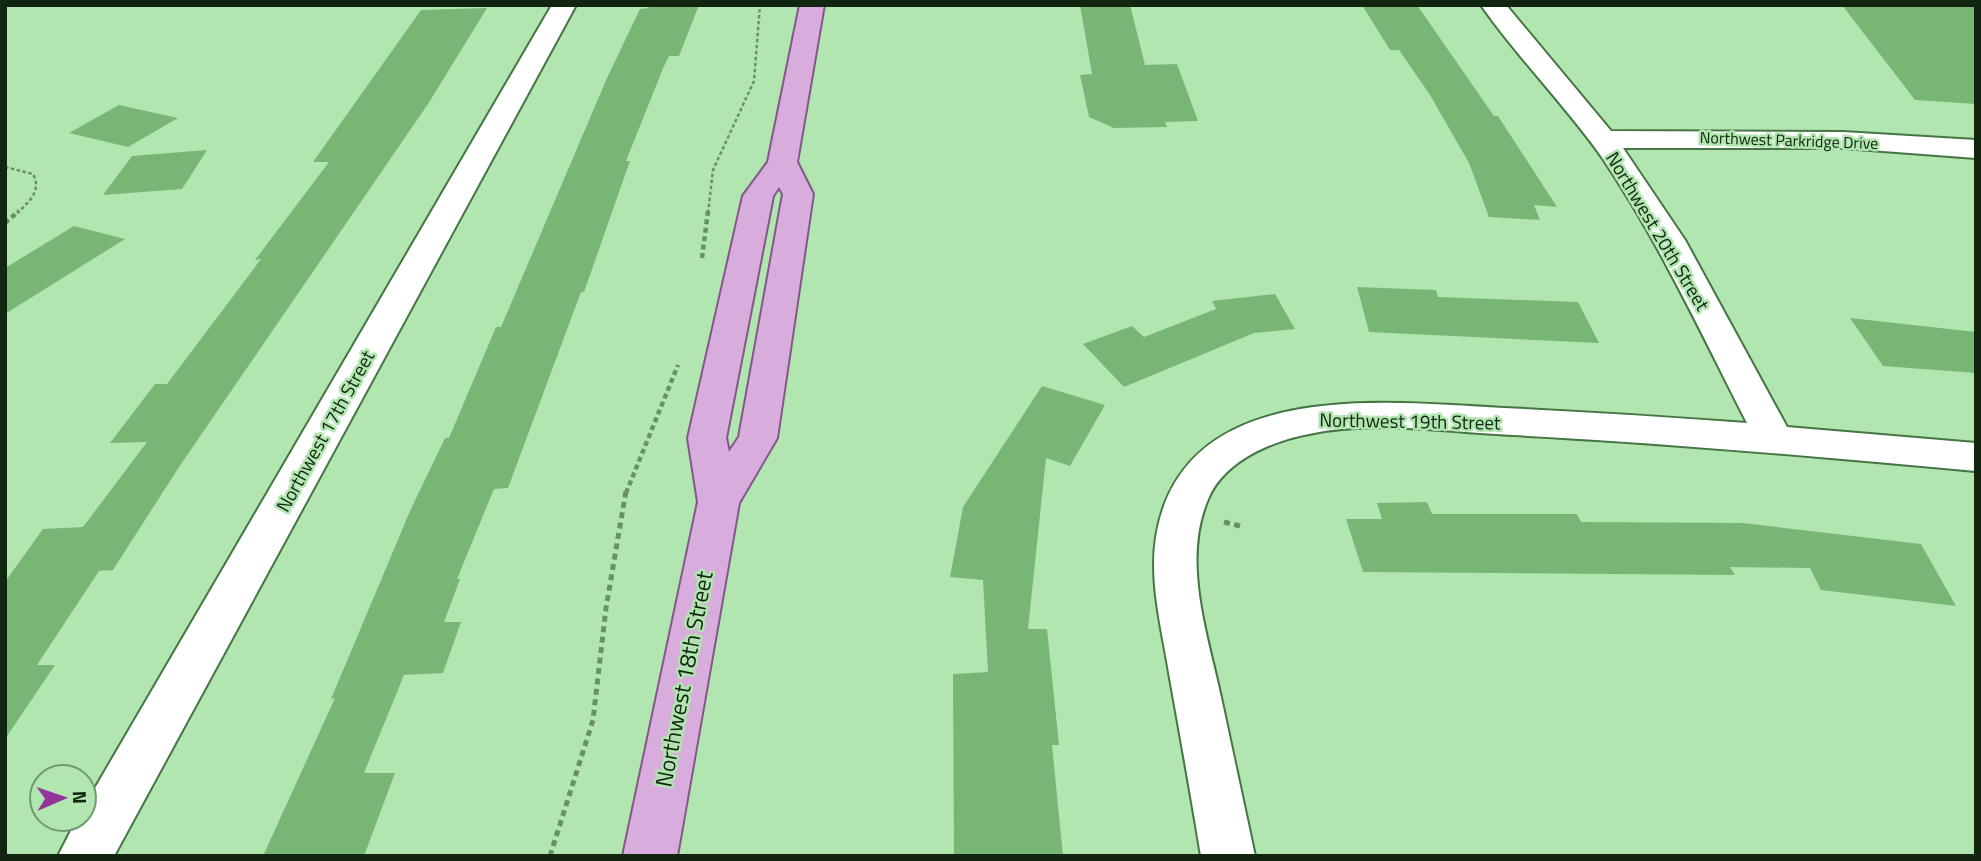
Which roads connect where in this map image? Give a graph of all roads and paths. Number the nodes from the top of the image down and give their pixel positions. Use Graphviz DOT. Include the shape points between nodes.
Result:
graph roads {
  1 [pos="564,5"];
  2 [pos="760,5"];
  3 [pos="813,5"];
  4 [pos="1493,5"];
  5 [pos="1603,139"];
  6 [pos="1976,149"];
  7 [pos="782,162"];
  8 [pos="5,166"];
  9 [pos="5,223"];
  10 [pos="701,267"];
  11 [pos="681,354"];
  12 [pos="1774,439"];
  13 [pos="1976,457"];
  14 [pos="719,502"];
  15 [pos="85,856"];
  16 [pos="550,856"];
  17 [pos="650,856"];
  18 [pos="1228,856"];
  1 -- 15 [label="street, Northwest 17th Street"];
  2 -- 10 [label="path" via="754,81 713,170"];
  3 -- 7 [label="main road, Northwest 18th Street"];
  4 -- 5 [label="street, Northwest 20th Street"];
  5 -- 6 [label="street, Northwest Parkridge Drive" via="1830,140"];
  5 -- 12 [label="street, Northwest 20th Street" via="1667,240"];
  7 -- 14 [label="main road, Northwest 18th Street" via="758,196 707,438"];
  7 -- 14 [label="main road, Northwest 18th Street" via="798,194 758,438"];
  8 -- 9 [label="path" via="33,174 37,182 33,199"];
  11 -- 16 [label="path" via="627,487 593,720"];
  12 -- 13 [label="street, Northwest 19th Street"];
  12 -- 18 [label="street, Northwest 19th Street" via="1362,416 1292,423 1235,446 1204,472 1193,489 1181,512 1174,549 1176,584"];
  14 -- 17 [label="main road, Northwest 18th Street"];
}
